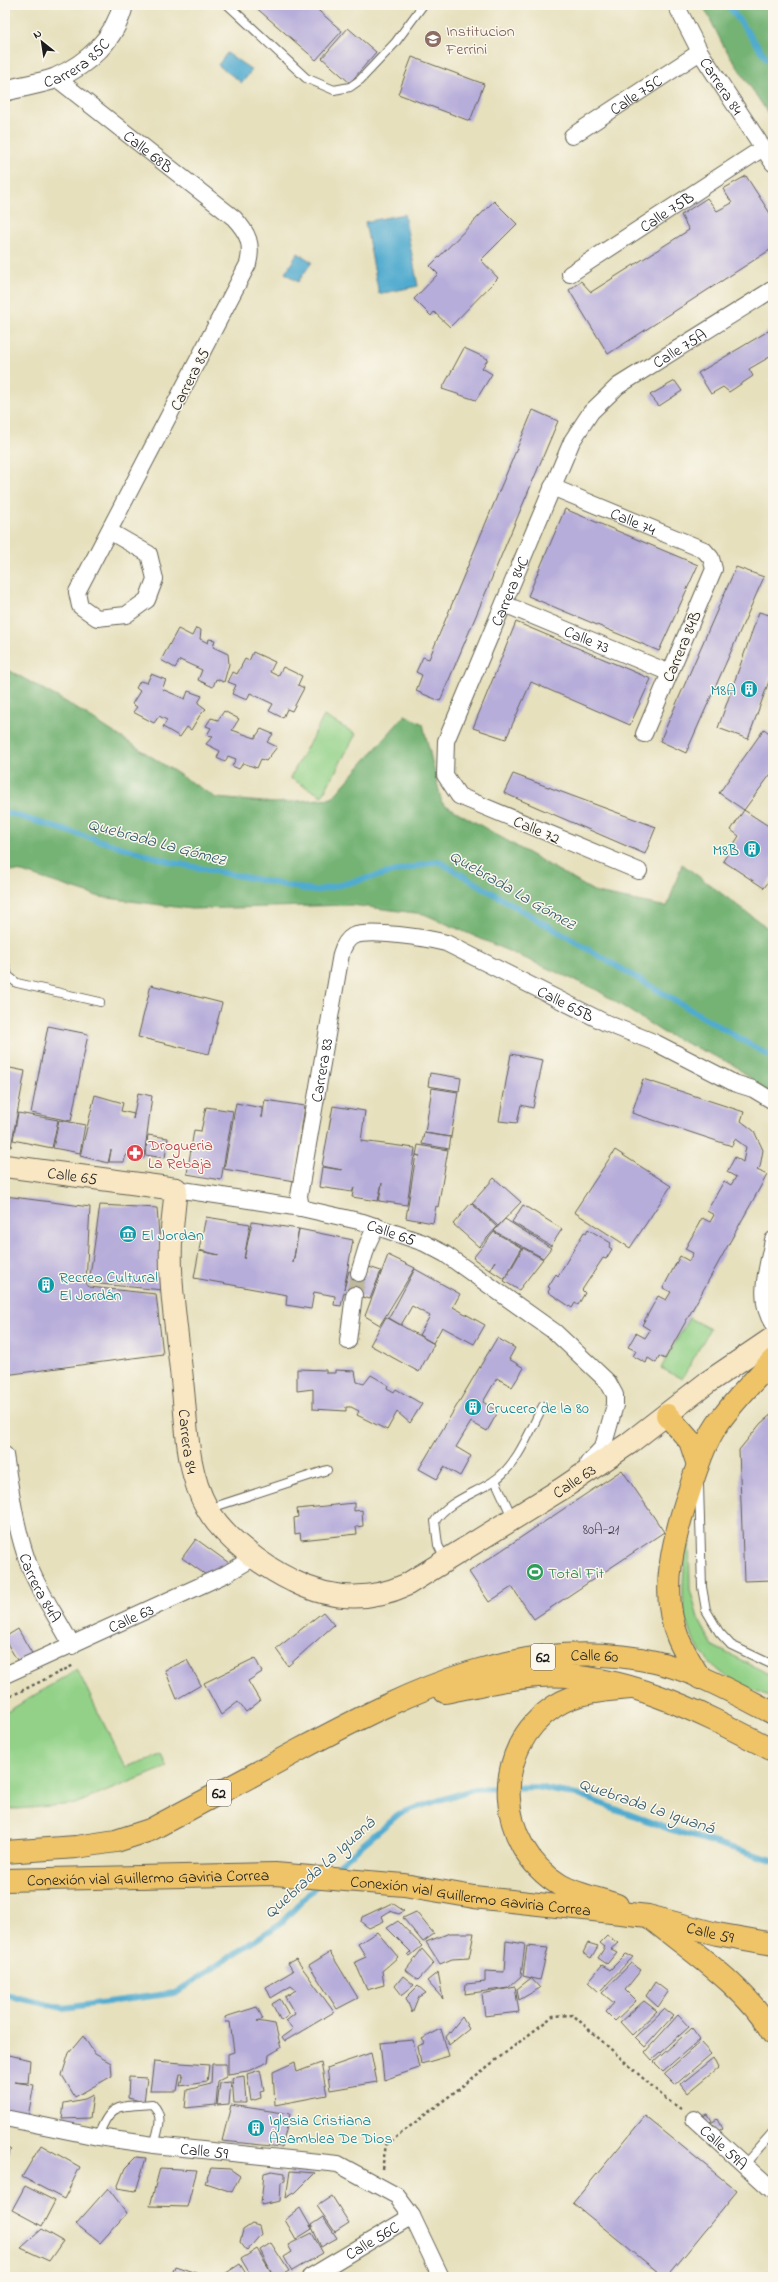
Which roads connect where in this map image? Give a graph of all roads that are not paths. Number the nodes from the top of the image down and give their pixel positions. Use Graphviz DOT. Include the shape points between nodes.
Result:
graph roads {
  1 [pos="123,5"];
  2 [pos="228,5"];
  3 [pos="423,5"];
  4 [pos="676,5"];
  5 [pos="700,52"];
  6 [pos="56,78"];
  7 [pos="5,91"];
  8 [pos="572,136"];
  9 [pos="764,148"];
  10 [pos="773,163"];
  11 [pos="241,225"];
  12 [pos="570,274"];
  13 [pos="773,289"];
  14 [pos="591,412"];
  15 [pos="552,488"];
  16 [pos="110,531"];
  17 [pos="711,558"];
  18 [pos="504,604"];
  19 [pos="670,673"];
  20 [pos="644,734"];
  21 [pos="445,776"];
  22 [pos="638,871"];
  23 [pos="352,937"];
  24 [pos="5,964"];
  25 [pos="100,1002"];
  26 [pos="773,1101"];
  27 [pos="5,1166"];
  28 [pos="176,1189"];
  29 [pos="301,1208"];
  30 [pos="376,1226"];
  31 [pos="773,1240"];
  32 [pos="360,1273"];
  33 [pos="354,1295"];
  34 [pos="773,1324"];
  35 [pos="773,1338"];
  36 [pos="348,1341"];
  37 [pos="773,1360"];
  38 [pos="543,1406"];
  39 [pos="667,1415"];
  40 [pos="5,1455"];
  41 [pos="698,1465"];
  42 [pos="327,1470"];
  43 [pos="495,1480"];
  44 [pos="563,1488"];
  45 [pos="207,1509"];
  46 [pos="513,1519"];
  47 [pos="254,1557"];
  48 [pos="446,1561"];
  49 [pos="360,1598"];
  50 [pos="72,1646"];
  51 [pos="773,1665"];
  52 [pos="5,1675"];
  53 [pos="700,1678"];
  54 [pos="631,1688"];
  55 [pos="389,1704"];
  56 [pos="773,1713"];
  57 [pos="773,1750"];
  58 [pos="5,1852"];
  59 [pos="5,1880"];
  60 [pos="648,1916"];
  61 [pos="773,1944"];
  62 [pos="773,2034"];
  63 [pos="5,2118"];
  64 [pos="694,2119"];
  65 [pos="773,2132"];
  66 [pos="98,2137"];
  67 [pos="154,2145"];
  68 [pos="744,2165"];
  69 [pos="773,2191"];
  70 [pos="412,2216"];
  71 [pos="310,2277"];
  72 [pos="441,2277"];
  1 -- 6 [label="street, Carrera 85C" via="113,30 93,56"];
  2 -- 3 [label="lane" via="306,78 334,90 350,87 360,80 395,43"];
  4 -- 5 [label="street, Carrera 84"];
  5 -- 8 [label="street, Calle 75C"];
  5 -- 9 [label="street, Carrera 84"];
  6 -- 7 [label="street, Carrera 85C"];
  6 -- 11 [label="street, Calle 68B"];
  9 -- 10 [label="street, Carrera 84"];
  9 -- 12 [label="street, Calle 75B"];
  11 -- 16 [label="street, Carrera 85" via="250,241 248,264"];
  13 -- 14 [label="street, Calle 75A" via="618,386"];
  14 -- 15 [label="street, Carrera 84C" via="572,441"];
  15 -- 17 [label="street, Calle 74" via="704,550"];
  15 -- 18 [label="street, Carrera 84C"];
  16 -- 16 [label="street, Carrera 85" via="150,554 155,579 146,600 126,615 98,618 80,606 78,592"];
  17 -- 19 [label="street, Carrera 84B" via="714,569"];
  18 -- 19 [label="street, Calle 73"];
  18 -- 21 [label="street, Carrera 84C" via="446,741"];
  19 -- 20 [label="street, Carrera 84B"];
  21 -- 22 [label="street, Calle 72" via="459,796"];
  23 -- 26 [label="street, Calle 65B" via="363,934 426,937 446,943"];
  23 -- 29 [label="street, Carrera 83" via="344,944 341,954 299,1196"];
  24 -- 25 [label="lane" via="8,976 17,983"];
  27 -- 28 [label="main road, Calle 65"];
  28 -- 29 [label="street, Calle 65"];
  28 -- 45 [label="main road, Carrera 84" via="171,1244 184,1395 191,1458 198,1488"];
  29 -- 30 [label="street, Calle 65"];
  30 -- 32 [label="street" via="368,1243"];
  30 -- 44 [label="street, Calle 65" via="424,1243 445,1254 555,1332 608,1382 615,1395 615,1406 603,1447"];
  31 -- 34 [label="street" via="764,1297 766,1311"];
  33 -- 36 [label="street"];
  35 -- 39 [label="main road, Calle 63" via="708,1382"];
  37 -- 41 [label="highway" via="716,1426"];
  38 -- 43 [label="lane" via="512,1462"];
  39 -- 41 [label="highway" via="690,1441"];
  39 -- 44 [label="main road, Calle 63"];
  40 -- 50 [label="street, Carrera 84A" via="25,1554 35,1579"];
  41 -- 51 [label="lane" via="702,1587 706,1610 719,1632 731,1645"];
  41 -- 53 [label="highway" via="680,1519 669,1586 672,1614 678,1636"];
  42 -- 45 [label="lane"];
  43 -- 46 [label="lane"];
  43 -- 48 [label="lane" via="448,1506 435,1521 438,1545"];
  44 -- 46 [label="main road, Calle 63"];
  45 -- 47 [label="main road, Carrera 84"];
  46 -- 48 [label="main road, Calle 63"];
  47 -- 49 [label="main road, Carrera 84" via="284,1577 305,1587 336,1596"];
  47 -- 50 [label="street, Calle 63" via="226,1574"];
  48 -- 49 [label="main road, Calle 63" via="397,1589"];
  50 -- 52 [label="street, Calle 63"];
  53 -- 55 [label="highway, Calle 60 / 62" via="657,1662 621,1656 585,1653 549,1656 476,1670 432,1684"];
  53 -- 56 [label="highway, Calle 60 / 62"];
  54 -- 55 [label="highway" via="590,1678 538,1676 511,1679"];
  54 -- 57 [label="highway" via="684,1705"];
  54 -- 60 [label="highway" via="593,1692 576,1697 555,1705 538,1721 523,1739 514,1760 508,1782 508,1806 514,1829 526,1852 560,1885"];
  55 -- 58 [label="highway, Conexión vial Guillermo Gaviria Correa / 62" via="150,1830 116,1841 76,1847"];
  59 -- 60 [label="highway, Conexión vial Guillermo Gaviria Correa" via="275,1874 404,1885 474,1897"];
  60 -- 61 [label="highway, Calle 59" via="717,1934"];
  60 -- 62 [label="highway" via="703,1959 746,1999 765,2020"];
  63 -- 66 [label="street, Calle 59"];
  64 -- 68 [label="street, Calle 59A"];
  65 -- 68 [label="lane"];
  66 -- 67 [label="street, Calle 59"];
  66 -- 67 [label="lane" via="104,2119 118,2107 152,2104 158,2110 160,2119"];
  67 -- 70 [label="street, Calle 59" via="338,2164 397,2196"];
  68 -- 69 [label="street, Calle 59A"];
  70 -- 71 [label="street, Calle 56C"];
  70 -- 72 [label="street"];
}
